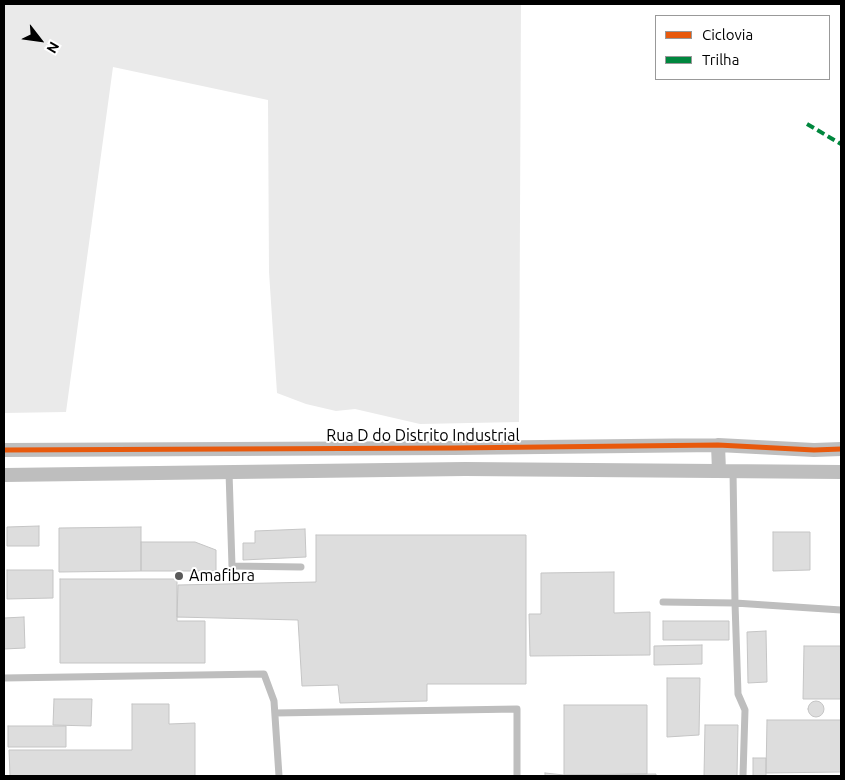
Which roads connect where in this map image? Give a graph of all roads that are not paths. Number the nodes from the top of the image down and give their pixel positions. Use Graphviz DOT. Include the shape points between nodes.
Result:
graph roads {
  1 [pos="718,445"];
  2 [pos="454,448"];
  3 [pos="212,449"];
  4 [pos="841,449"];
  5 [pos="4,450"];
  6 [pos="454,469"];
  7 [pos="718,471"];
  8 [pos="212,472"];
  9 [pos="229,472"];
  10 [pos="733,472"];
  11 [pos="841,472"];
  12 [pos="4,475"];
  13 [pos="301,566"];
  14 [pos="663,602"];
  15 [pos="735,603"];
  16 [pos="841,610"];
  17 [pos="4,678"];
  18 [pos="275,713"];
  19 [pos="279,776"];
  20 [pos="518,776"];
  21 [pos="743,776"];
  1 -- 2 [label="street, Rua D do Distrito Industrial"];
  1 -- 4 [label="street, Rua D do Distrito Industrial"];
  1 -- 7 [label="street"];
  2 -- 3 [label="street, Rua D do Distrito Industrial"];
  2 -- 6 [label="street"];
  3 -- 5 [label="street, Rua D do Distrito Industrial"];
  3 -- 8 [label="street"];
  6 -- 7 [label="street, Rua D do Distrito Industrial"];
  6 -- 9 [label="street, Rua D do Distrito Industrial"];
  7 -- 10 [label="street, Rua D do Distrito Industrial"];
  8 -- 9 [label="street, Rua D do Distrito Industrial"];
  8 -- 12 [label="street, Rua D do Distrito Industrial"];
  9 -- 13 [label="lane" via="232,566"];
  10 -- 11 [label="street, Rua D do Distrito Industrial"];
  10 -- 15 [label="lane"];
  14 -- 15 [label="lane"];
  15 -- 16 [label="lane"];
  15 -- 21 [label="lane" via="738,694 745,710"];
  17 -- 18 [label="lane" via="264,674"];
  18 -- 19 [label="lane"];
  18 -- 20 [label="lane" via="517,709"];
}
